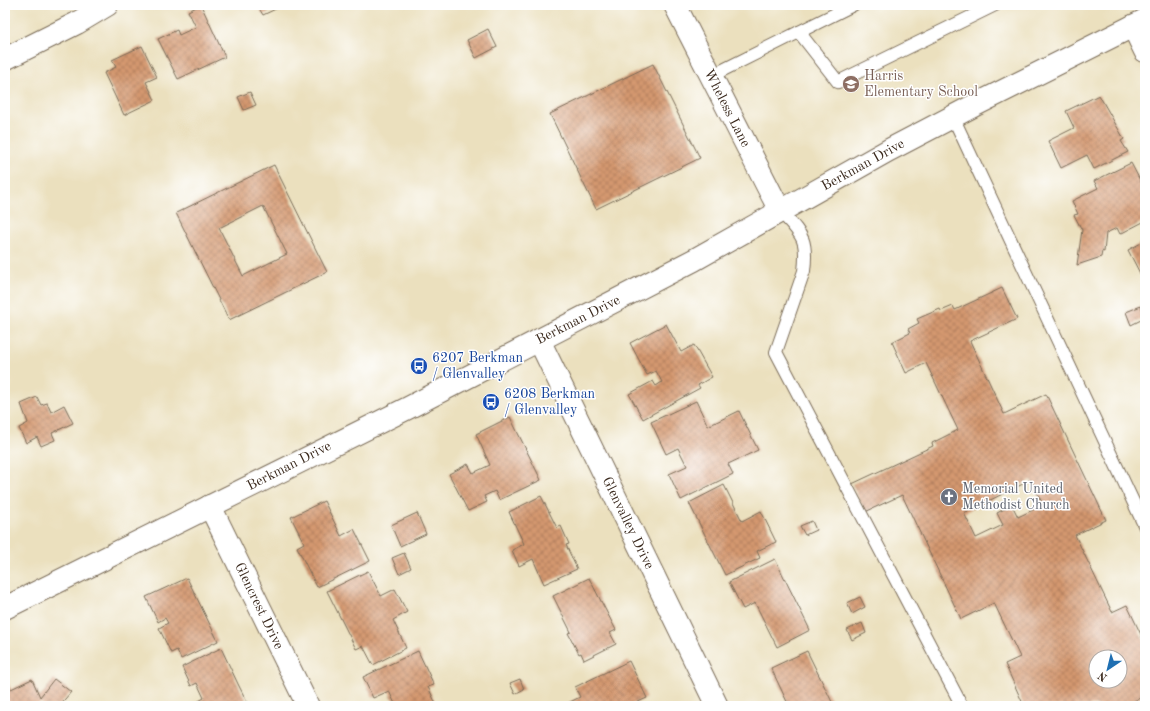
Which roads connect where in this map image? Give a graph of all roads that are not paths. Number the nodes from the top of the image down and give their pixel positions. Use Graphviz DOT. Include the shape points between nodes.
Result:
graph roads {
  1 [pos="107,5"];
  2 [pos="674,5"];
  3 [pos="853,5"];
  4 [pos="995,5"];
  5 [pos="1139,23"];
  6 [pos="799,32"];
  7 [pos="1145,51"];
  8 [pos="5,59"];
  9 [pos="711,76"];
  10 [pos="953,117"];
  11 [pos="780,211"];
  12 [pos="539,340"];
  13 [pos="210,506"];
  14 [pos="1145,527"];
  15 [pos="5,608"];
  16 [pos="308,706"];
  17 [pos="717,706"];
  18 [pos="962,706"];
  1 -- 8 [label="street"];
  2 -- 9 [label="street, Wheless Lane"];
  3 -- 6 [label="lane"];
  4 -- 6 [label="lane" via="838,82"];
  5 -- 7 [label="street"];
  5 -- 10 [label="street, Berkman Drive"];
  6 -- 9 [label="lane"];
  9 -- 11 [label="street, Wheless Lane"];
  10 -- 11 [label="street, Berkman Drive"];
  10 -- 14 [label="lane"];
  11 -- 12 [label="street, Berkman Drive" via="694,260"];
  11 -- 18 [label="lane" via="805,242 806,258 804,271 776,352"];
  12 -- 13 [label="street, Berkman Drive"];
  12 -- 17 [label="street, Glenvalley Drive"];
  13 -- 15 [label="street, Berkman Drive"];
  13 -- 16 [label="street, Glencrest Drive"];
}
